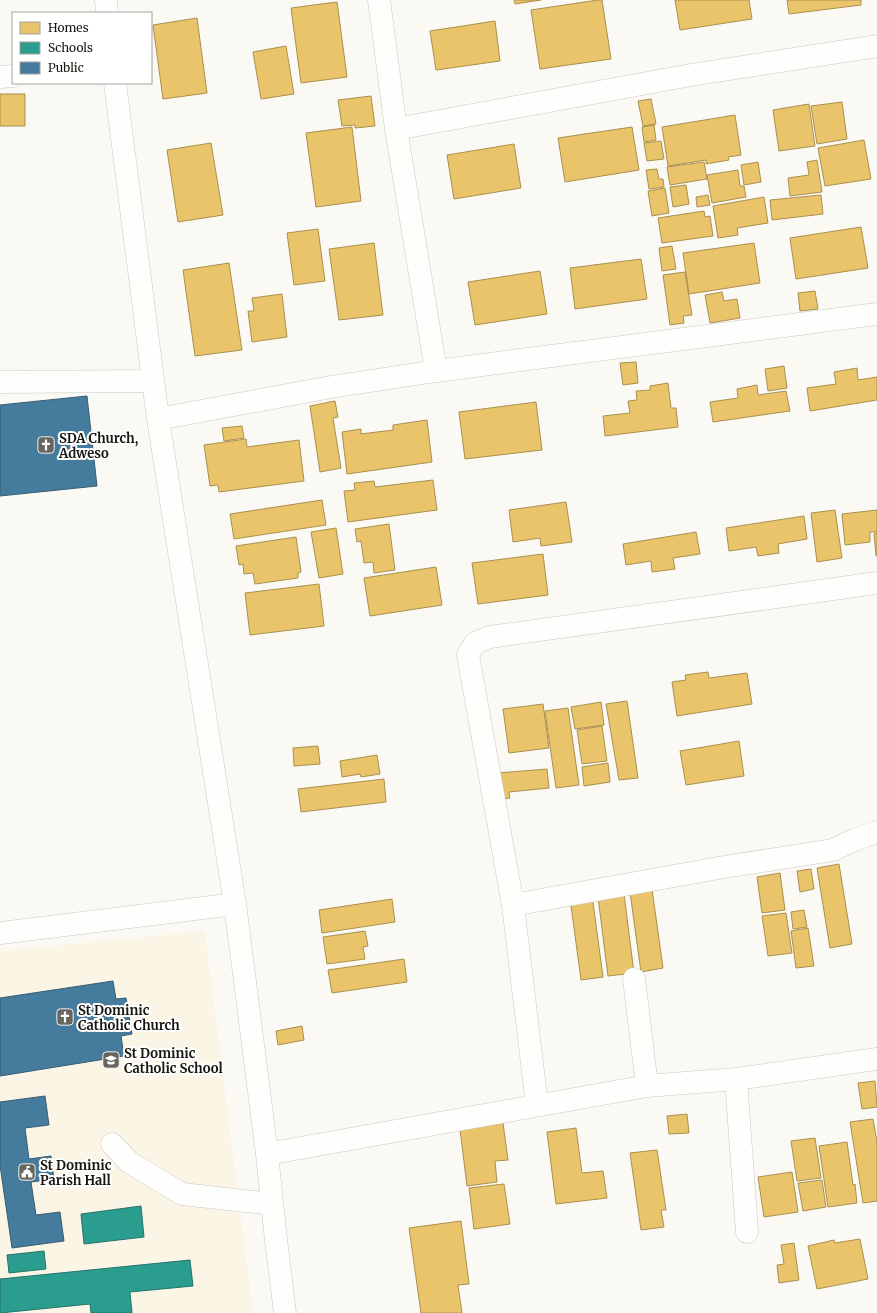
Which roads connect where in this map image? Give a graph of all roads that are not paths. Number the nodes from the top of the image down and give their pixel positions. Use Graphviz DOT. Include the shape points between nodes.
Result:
graph roads {
  1 [pos="106,0"];
  2 [pos="379,0"];
  3 [pos="107,12"];
  4 [pos="877,46"];
  5 [pos="12,76"];
  6 [pos="0,77"];
  7 [pos="114,84"];
  8 [pos="396,128"];
  9 [pos="877,314"];
  10 [pos="436,371"];
  11 [pos="153,381"];
  12 [pos="0,382"];
  13 [pos="158,419"];
  14 [pos="877,583"];
  15 [pos="877,832"];
  16 [pos="235,904"];
  17 [pos="513,905"];
  18 [pos="0,933"];
  19 [pos="634,979"];
  20 [pos="877,1059"];
  21 [pos="736,1080"];
  22 [pos="647,1086"];
  23 [pos="537,1105"];
  24 [pos="112,1144"];
  25 [pos="267,1154"];
  26 [pos="272,1204"];
  27 [pos="747,1232"];
  28 [pos="286,1313"];
  1 -- 3 [label="street"];
  2 -- 8 [label="street"];
  4 -- 8 [label="street" via="691,75"];
  5 -- 6 [label="street"];
  7 -- 11 [label="street"];
  8 -- 10 [label="street"];
  9 -- 10 [label="street"];
  10 -- 13 [label="street" via="331,387"];
  11 -- 12 [label="street"];
  11 -- 13 [label="street"];
  13 -- 16 [label="street"];
  14 -- 17 [label="street" via="490,637 475,643 468,655"];
  15 -- 17 [label="street" via="833,850"];
  16 -- 18 [label="street"];
  16 -- 25 [label="street"];
  17 -- 23 [label="street"];
  19 -- 22 [label="street"];
  20 -- 21 [label="street"];
  21 -- 22 [label="street"];
  21 -- 27 [label="street"];
  22 -- 23 [label="street"];
  23 -- 25 [label="street"];
  24 -- 26 [label="street" via="129,1162 182,1194"];
  25 -- 26 [label="street"];
  26 -- 28 [label="street"];
}
